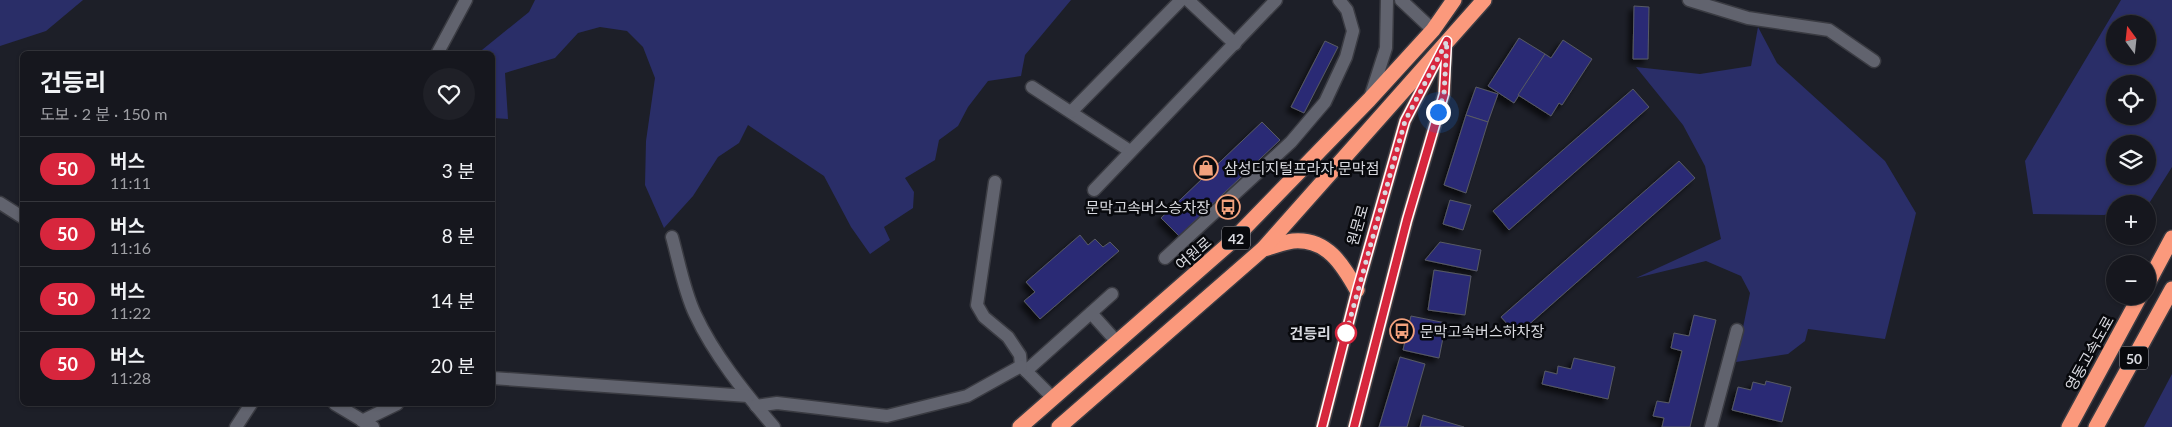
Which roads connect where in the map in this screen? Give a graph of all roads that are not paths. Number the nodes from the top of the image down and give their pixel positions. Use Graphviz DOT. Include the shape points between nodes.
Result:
graph roads {
  1 [pos="466,0"];
  2 [pos="1181,0"];
  3 [pos="1188,0"];
  4 [pos="1276,0"];
  5 [pos="1339,0"];
  6 [pos="1388,0"];
  7 [pos="1401,0"];
  8 [pos="1454,0"];
  9 [pos="1484,0"];
  10 [pos="1689,0"];
  11 [pos="1433,30"];
  12 [pos="1447,41"];
  13 [pos="1235,44"];
  14 [pos="439,51"];
  15 [pos="1874,61"];
  16 [pos="1032,87"];
  17 [pos="1369,100"];
  18 [pos="1071,112"];
  19 [pos="1130,151"];
  20 [pos="994,182"];
  21 [pos="1094,190"];
  22 [pos="0,203"];
  23 [pos="20,216"];
  24 [pos="672,238"];
  25 [pos="2172,238"];
  26 [pos="1263,249"];
  27 [pos="1165,258"];
  28 [pos="2156,267"];
  29 [pos="2172,289"];
  30 [pos="1357,290"];
  31 [pos="1112,294"];
  32 [pos="2135,305"];
  33 [pos="1091,313"];
  34 [pos="1737,330"];
  35 [pos="1118,342"];
  36 [pos="1024,368"];
  37 [pos="495,378"];
  38 [pos="748,396"];
  39 [pos="1053,398"];
  40 [pos="250,406"];
  41 [pos="338,406"];
  42 [pos="395,406"];
  43 [pos="756,406"];
  44 [pos="367,424"];
  45 [pos="236,427"];
  46 [pos="774,427"];
  47 [pos="1020,427"];
  48 [pos="1059,427"];
  49 [pos="1322,427"];
  50 [pos="1354,427"];
  51 [pos="1711,427"];
  52 [pos="2068,427"];
  53 [pos="2096,427"];
  1 -- 14 [label="street"];
  2 -- 18 [label="street"];
  3 -- 13 [label="street"];
  4 -- 13 [label="street"];
  5 -- 27 [label="street" via="1347,10 1353,32 1346,57 1325,102 1291,142"];
  6 -- 17 [label="street" via="1386,48"];
  7 -- 11 [label="street"];
  8 -- 11 [label="highway, 여원로 / 42"];
  9 -- 12 [label="highway, 42"];
  10 -- 15 [label="street" via="1748,18 1829,30"];
  11 -- 12 [label="highway"];
  11 -- 17 [label="highway, 여원로 / 42"];
  12 -- 26 [label="highway, 42"];
  12 -- 30 [label="main road, 원문로" via="1405,121"];
  12 -- 50 [label="main road" via="1444,94 1407,220"];
  13 -- 19 [label="street"];
  16 -- 18 [label="street"];
  17 -- 35 [label="highway, 여원로 / 42" via="1230,243"];
  18 -- 19 [label="street"];
  19 -- 21 [label="street"];
  20 -- 36 [label="street" via="977,306 984,317 1008,337"];
  22 -- 23 [label="street"];
  24 -- 38 [label="street" via="695,314"];
  25 -- 28 [label="highway"];
  26 -- 30 [label="highway" via="1293,241 1310,242 1328,250 1344,266"];
  26 -- 48 [label="highway, 42"];
  29 -- 53 [label="highway, 50"];
  30 -- 49 [label="main road, 원문로"];
  31 -- 33 [label="street"];
  32 -- 52 [label="highway, 영동고속도로 / 50"];
  33 -- 35 [label="street"];
  33 -- 36 [label="street"];
  34 -- 51 [label="street"];
  35 -- 39 [label="highway, 여원로 / 42"];
  36 -- 39 [label="street"];
  36 -- 43 [label="street" via="967,396 887,416 777,403"];
  37 -- 38 [label="street"];
  38 -- 43 [label="street"];
  39 -- 47 [label="highway, 여원로 / 42"];
  40 -- 45 [label="street"];
  41 -- 44 [label="street"];
  42 -- 44 [label="street"];
  43 -- 46 [label="street"];
}
